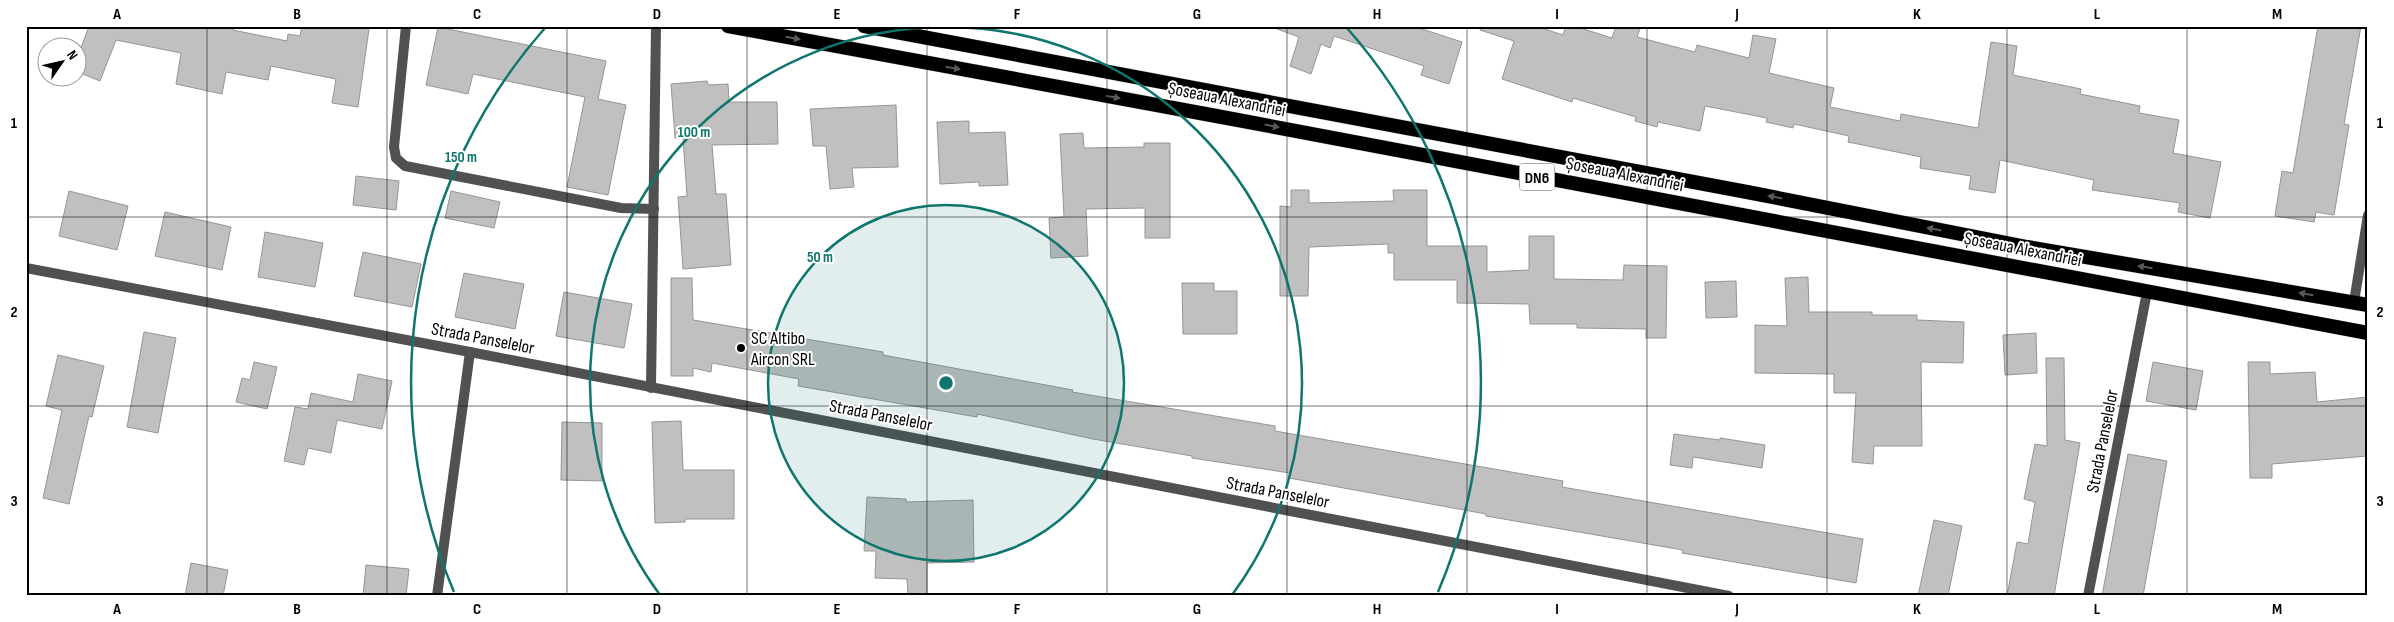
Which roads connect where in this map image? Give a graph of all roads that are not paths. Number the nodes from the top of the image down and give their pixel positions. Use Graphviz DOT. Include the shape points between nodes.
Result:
graph roads {
  1 [pos="406,26"];
  2 [pos="656,26"];
  3 [pos="728,26"];
  4 [pos="864,26"];
  5 [pos="654,208"];
  6 [pos="2368,215"];
  7 [pos="26,268"];
  8 [pos="2147,292"];
  9 [pos="2354,302"];
  10 [pos="2368,305"];
  11 [pos="2368,333"];
  12 [pos="470,352"];
  13 [pos="651,388"];
  14 [pos="436,596"];
  15 [pos="1729,596"];
  16 [pos="2088,596"];
  1 -- 5 [label="street" via="394,147 396,158 405,166 621,208"];
  2 -- 5 [label="street"];
  3 -- 8 [label="highway, Șoseaua Alexandriei / DN6, one-way"];
  9 -- 4 [label="highway, Șoseaua Alexandriei / DN6, one-way" via="2026,248 1737,190"];
  5 -- 13 [label="street"];
  6 -- 9 [label="street"];
  7 -- 12 [label="street, Strada Panselelor"];
  8 -- 11 [label="highway, Șoseaua Alexandriei / DN6"];
  8 -- 16 [label="street, Strada Panselelor"];
  9 -- 10 [label="highway, Șoseaua Alexandriei / DN6"];
  12 -- 13 [label="street, Strada Panselelor"];
  12 -- 14 [label="street"];
  13 -- 15 [label="street, Strada Panselelor"];
}
